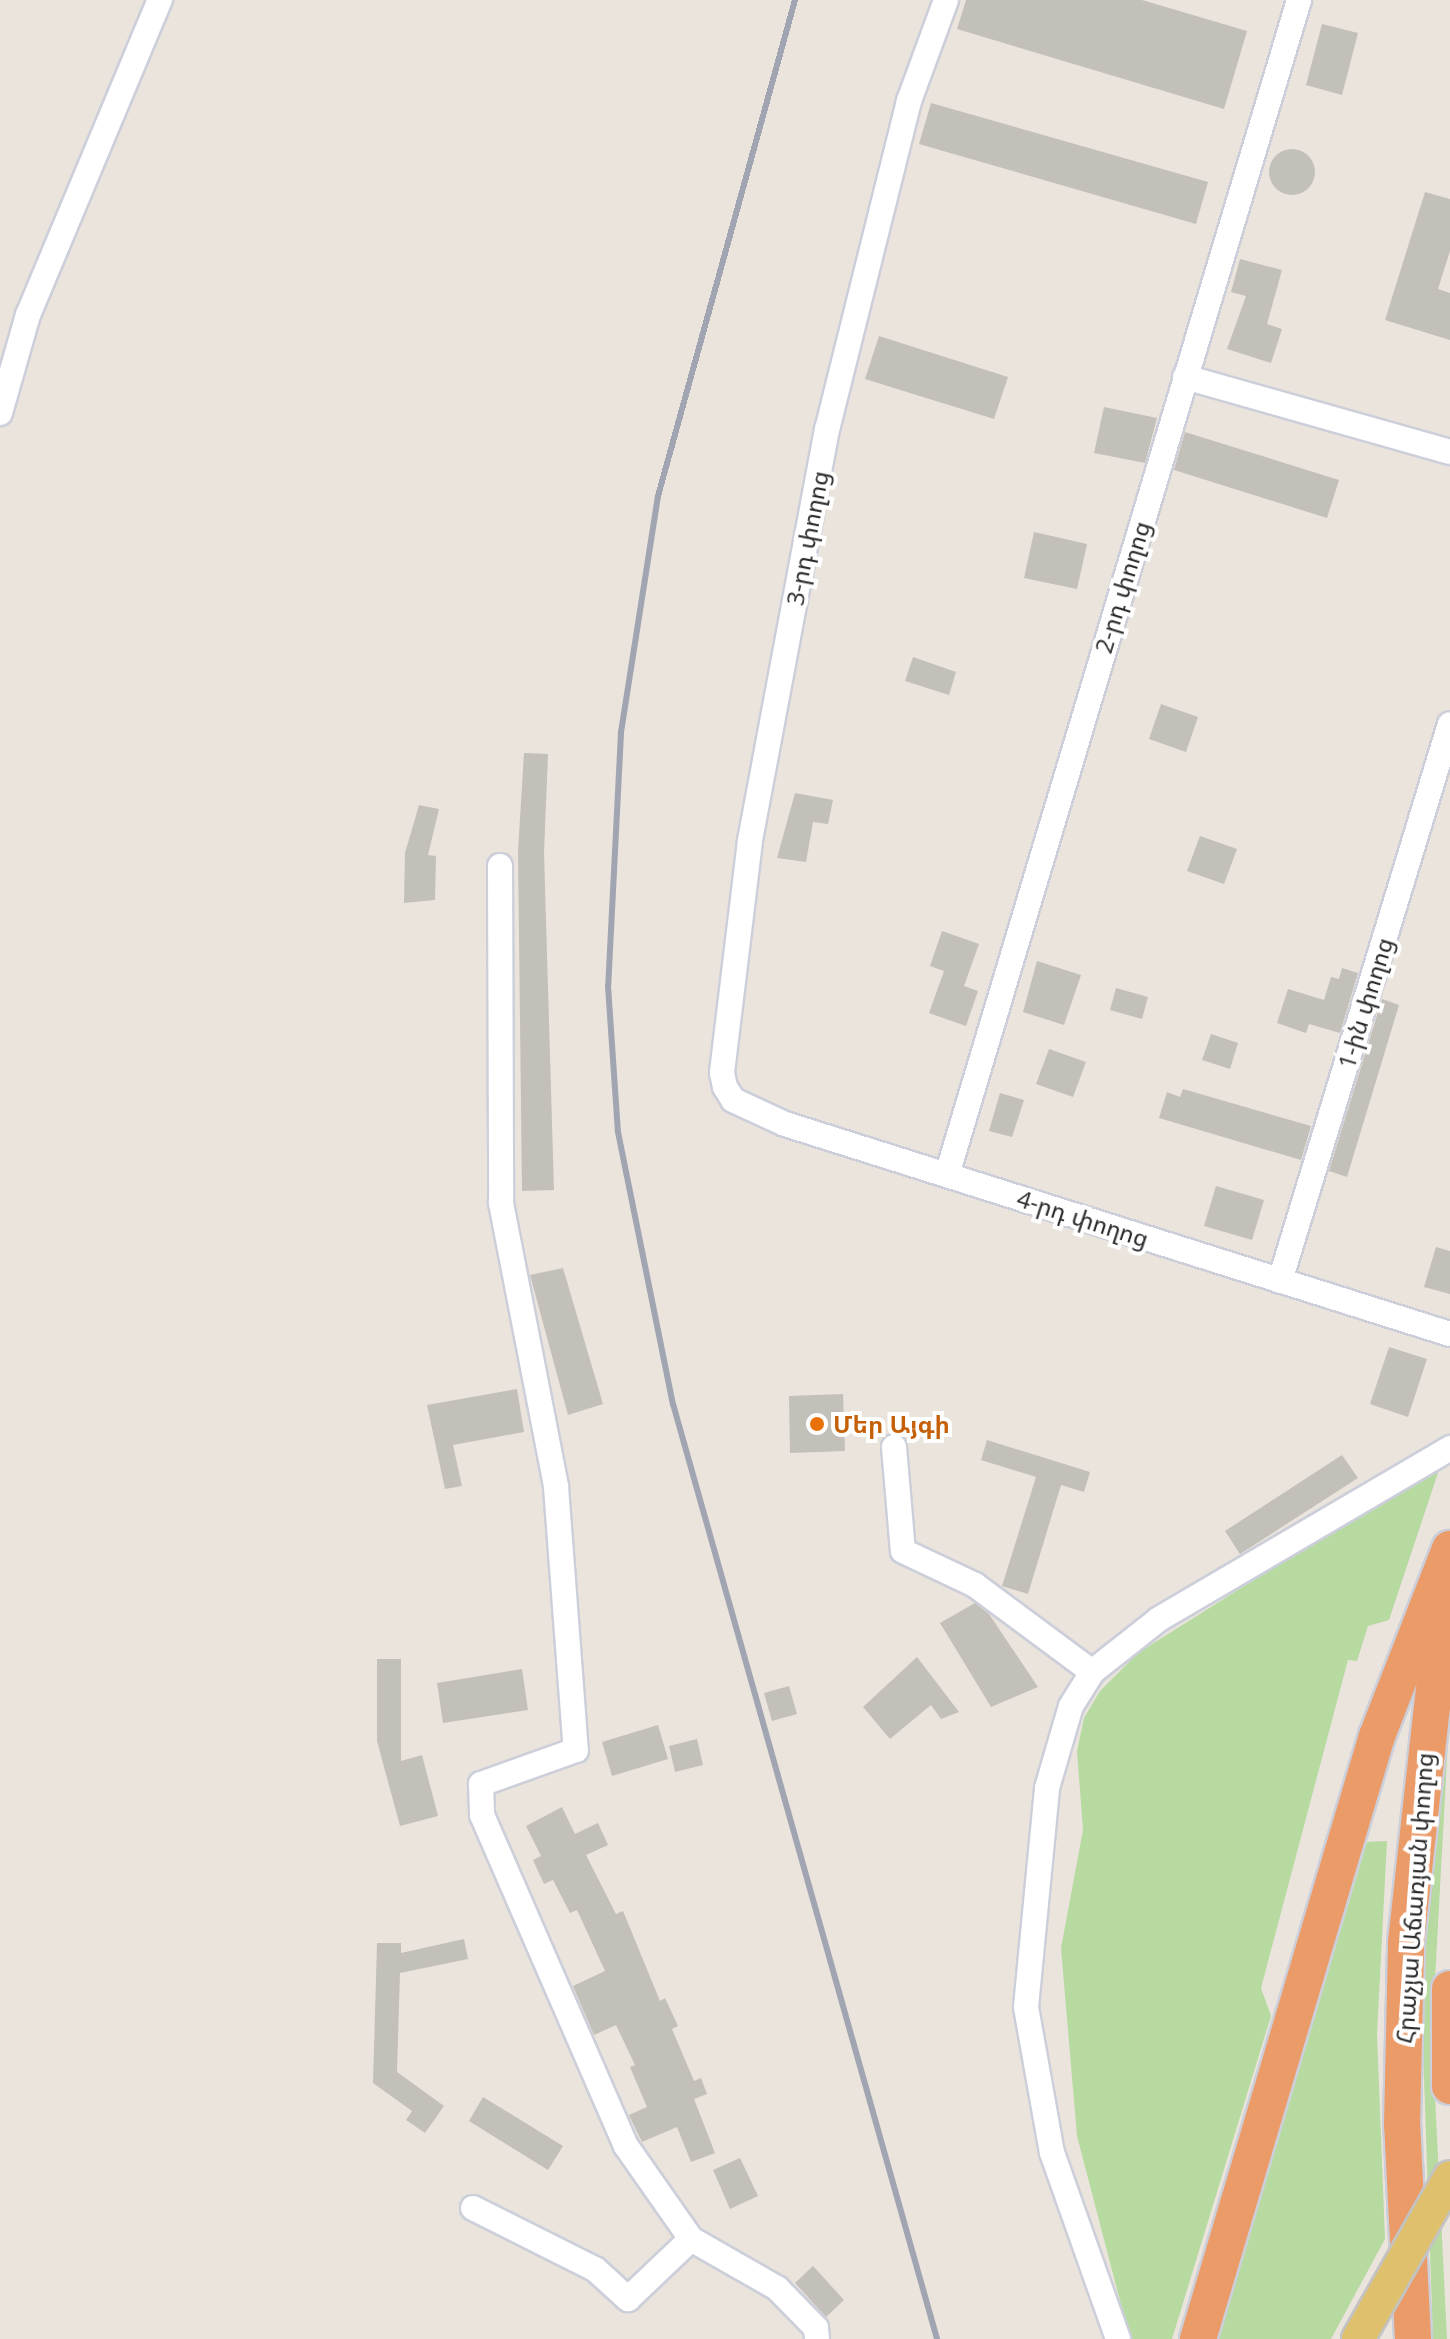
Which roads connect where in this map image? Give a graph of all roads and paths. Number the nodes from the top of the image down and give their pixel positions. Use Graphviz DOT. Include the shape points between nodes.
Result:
graph roads {
  1 [pos="160,0"];
  2 [pos="946,0"];
  3 [pos="1299,0"];
  4 [pos="1185,377"];
  5 [pos="0,413"];
  6 [pos="1450,452"];
  7 [pos="1450,724"];
  8 [pos="500,866"];
  9 [pos="725,1087"];
  10 [pos="947,1175"];
  11 [pos="1280,1281"];
  12 [pos="1450,1334"];
  13 [pos="894,1447"];
  14 [pos="1450,1448"];
  15 [pos="1450,1552"];
  16 [pos="1092,1672"];
  17 [pos="1450,1989"];
  18 [pos="1450,2086"];
  19 [pos="1450,2177"];
  20 [pos="473,2208"];
  21 [pos="691,2239"];
  22 [pos="817,2339"];
  23 [pos="1118,2339"];
  24 [pos="1198,2339"];
  25 [pos="1358,2339"];
  26 [pos="1413,2339"];
  1 -- 5 [label="street" via="28,315"];
  2 -- 9 [label="street, 3-րդ փողոց" via="909,101 827,429 750,841 722,1073"];
  3 -- 4 [label="street, 2-րդ փողոց"];
  4 -- 6 [label="street"];
  4 -- 10 [label="street, 2-րդ փողոց"];
  7 -- 11 [label="street, 1-ին փողոց"];
  8 -- 21 [label="street" via="501,1203 556,1487 576,1750 481,1784 482,1815 626,2146"];
  9 -- 10 [label="street, 4-րդ փողոց" via="733,1100 785,1124"];
  10 -- 11 [label="street, 4-րդ փողոց"];
  11 -- 12 [label="street, 4-րդ փողոց"];
  13 -- 16 [label="street" via="903,1551 975,1585"];
  14 -- 16 [label="street" via="1159,1619"];
  15 -- 24 [label="highway" via="1377,1736"];
  15 -- 26 [label="highway, Հրաչյա Աճառյան փողոց" via="1406,1942 1402,2125"];
  16 -- 23 [label="street" via="1071,1706 1047,1788 1026,2007 1052,2153"];
  17 -- 18 [label="highway, Հրաչյա Աճառյան փողոց"];
  19 -- 25 [label="main road, bridge"];
  20 -- 21 [label="street" via="595,2269 628,2299"];
  21 -- 22 [label="street" via="777,2288 816,2328"];
}
